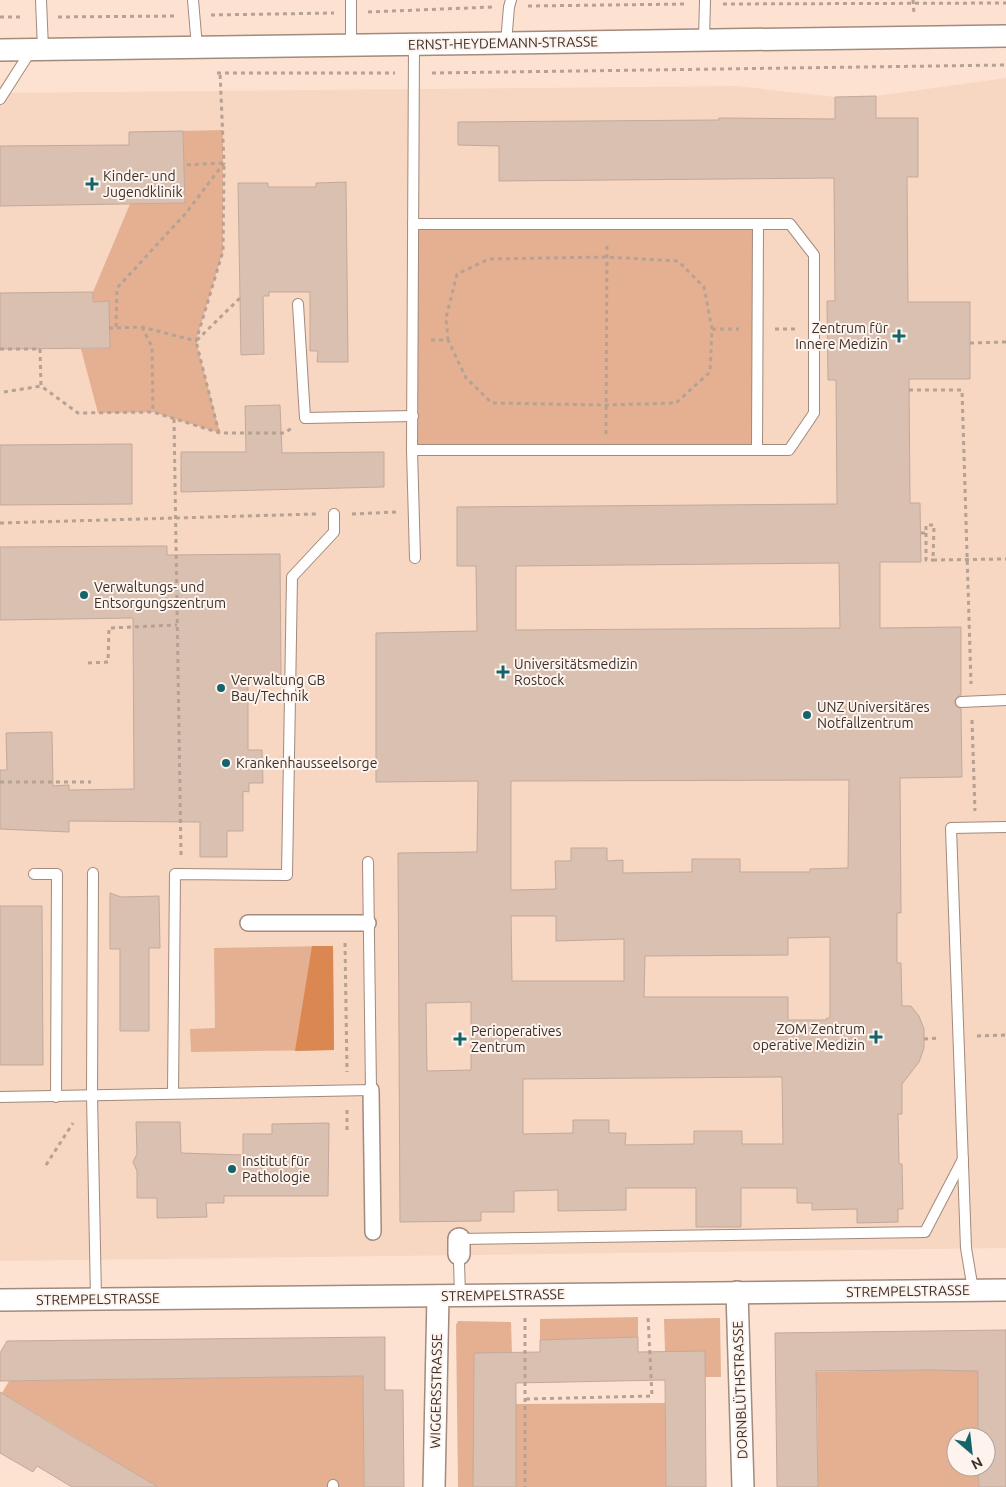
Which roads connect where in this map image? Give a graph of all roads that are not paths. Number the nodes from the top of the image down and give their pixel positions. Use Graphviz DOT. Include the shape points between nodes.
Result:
graph roads {
  1 [pos="41,0"];
  2 [pos="193,0"];
  3 [pos="351,0"];
  4 [pos="512,0"];
  5 [pos="706,0"];
  6 [pos="1006,36"];
  7 [pos="704,40"];
  8 [pos="506,43"];
  9 [pos="414,44"];
  10 [pos="351,45"];
  11 [pos="197,47"];
  12 [pos="37,49"];
  13 [pos="0,50"];
  14 [pos="0,99"];
  15 [pos="413,224"];
  16 [pos="758,224"];
  17 [pos="298,304"];
  18 [pos="412,416"];
  19 [pos="412,450"];
  20 [pos="757,450"];
  21 [pos="334,514"];
  22 [pos="415,558"];
  23 [pos="1006,700"];
  24 [pos="961,702"];
  25 [pos="1006,827"];
  26 [pos="368,862"];
  27 [pos="92,873"];
  28 [pos="34,874"];
  29 [pos="368,923"];
  30 [pos="248,924"];
  31 [pos="371,1090"];
  32 [pos="173,1093"];
  33 [pos="92,1094"];
  34 [pos="0,1096"];
  35 [pos="56,1097"];
  36 [pos="963,1159"];
  37 [pos="373,1232"];
  38 [pos="973,1290"];
  39 [pos="1006,1290"];
  40 [pos="736,1292"];
  41 [pos="460,1295"];
  42 [pos="438,1296"];
  43 [pos="96,1299"];
  44 [pos="0,1300"];
  45 [pos="434,1487"];
  46 [pos="743,1487"];
  1 -- 12 [label="lane"];
  2 -- 11 [label="lane"];
  3 -- 10 [label="lane"];
  4 -- 8 [label="lane"];
  5 -- 7 [label="lane"];
  6 -- 7 [label="street, ERNST-HEYDEMANN-STRASSE"];
  7 -- 8 [label="street, ERNST-HEYDEMANN-STRASSE"];
  8 -- 9 [label="street, ERNST-HEYDEMANN-STRASSE"];
  9 -- 10 [label="street, ERNST-HEYDEMANN-STRASSE"];
  9 -- 15 [label="lane"];
  10 -- 11 [label="street, ERNST-HEYDEMANN-STRASSE"];
  11 -- 12 [label="street, ERNST-HEYDEMANN-STRASSE"];
  12 -- 13 [label="street, ERNST-HEYDEMANN-STRASSE"];
  12 -- 14 [label="lane"];
  15 -- 16 [label="lane"];
  15 -- 18 [label="lane"];
  16 -- 20 [label="lane"];
  16 -- 20 [label="lane" via="790,224 814,255 814,413 789,450"];
  17 -- 18 [label="lane" via="305,418"];
  18 -- 19 [label="lane"];
  19 -- 20 [label="lane"];
  19 -- 22 [label="lane"];
  21 -- 32 [label="lane" via="334,532 292,577 287,875 175,874"];
  23 -- 24 [label="lane"];
  25 -- 36 [label="lane" via="951,828"];
  26 -- 29 [label="lane"];
  27 -- 33 [label="lane"];
  28 -- 35 [label="lane" via="57,874"];
  29 -- 30 [label="street"];
  29 -- 31 [label="lane"];
  31 -- 32 [label="lane"];
  31 -- 37 [label="street"];
  32 -- 33 [label="lane"];
  33 -- 35 [label="lane"];
  33 -- 43 [label="lane"];
  34 -- 35 [label="lane"];
  36 -- 38 [label="lane" via="966,1258"];
  36 -- 41 [label="lane" via="925,1232 459,1252"];
  38 -- 39 [label="street, STREMPELSTRASSE"];
  38 -- 40 [label="street, STREMPELSTRASSE"];
  40 -- 41 [label="street, STREMPELSTRASSE"];
  40 -- 46 [label="street, DORNBLÜTHSTRASSE"];
  41 -- 42 [label="street, STREMPELSTRASSE"];
  42 -- 43 [label="street, STREMPELSTRASSE"];
  42 -- 45 [label="street, WIGGERSSTRASSE"];
  43 -- 44 [label="street, STREMPELSTRASSE"];
}
